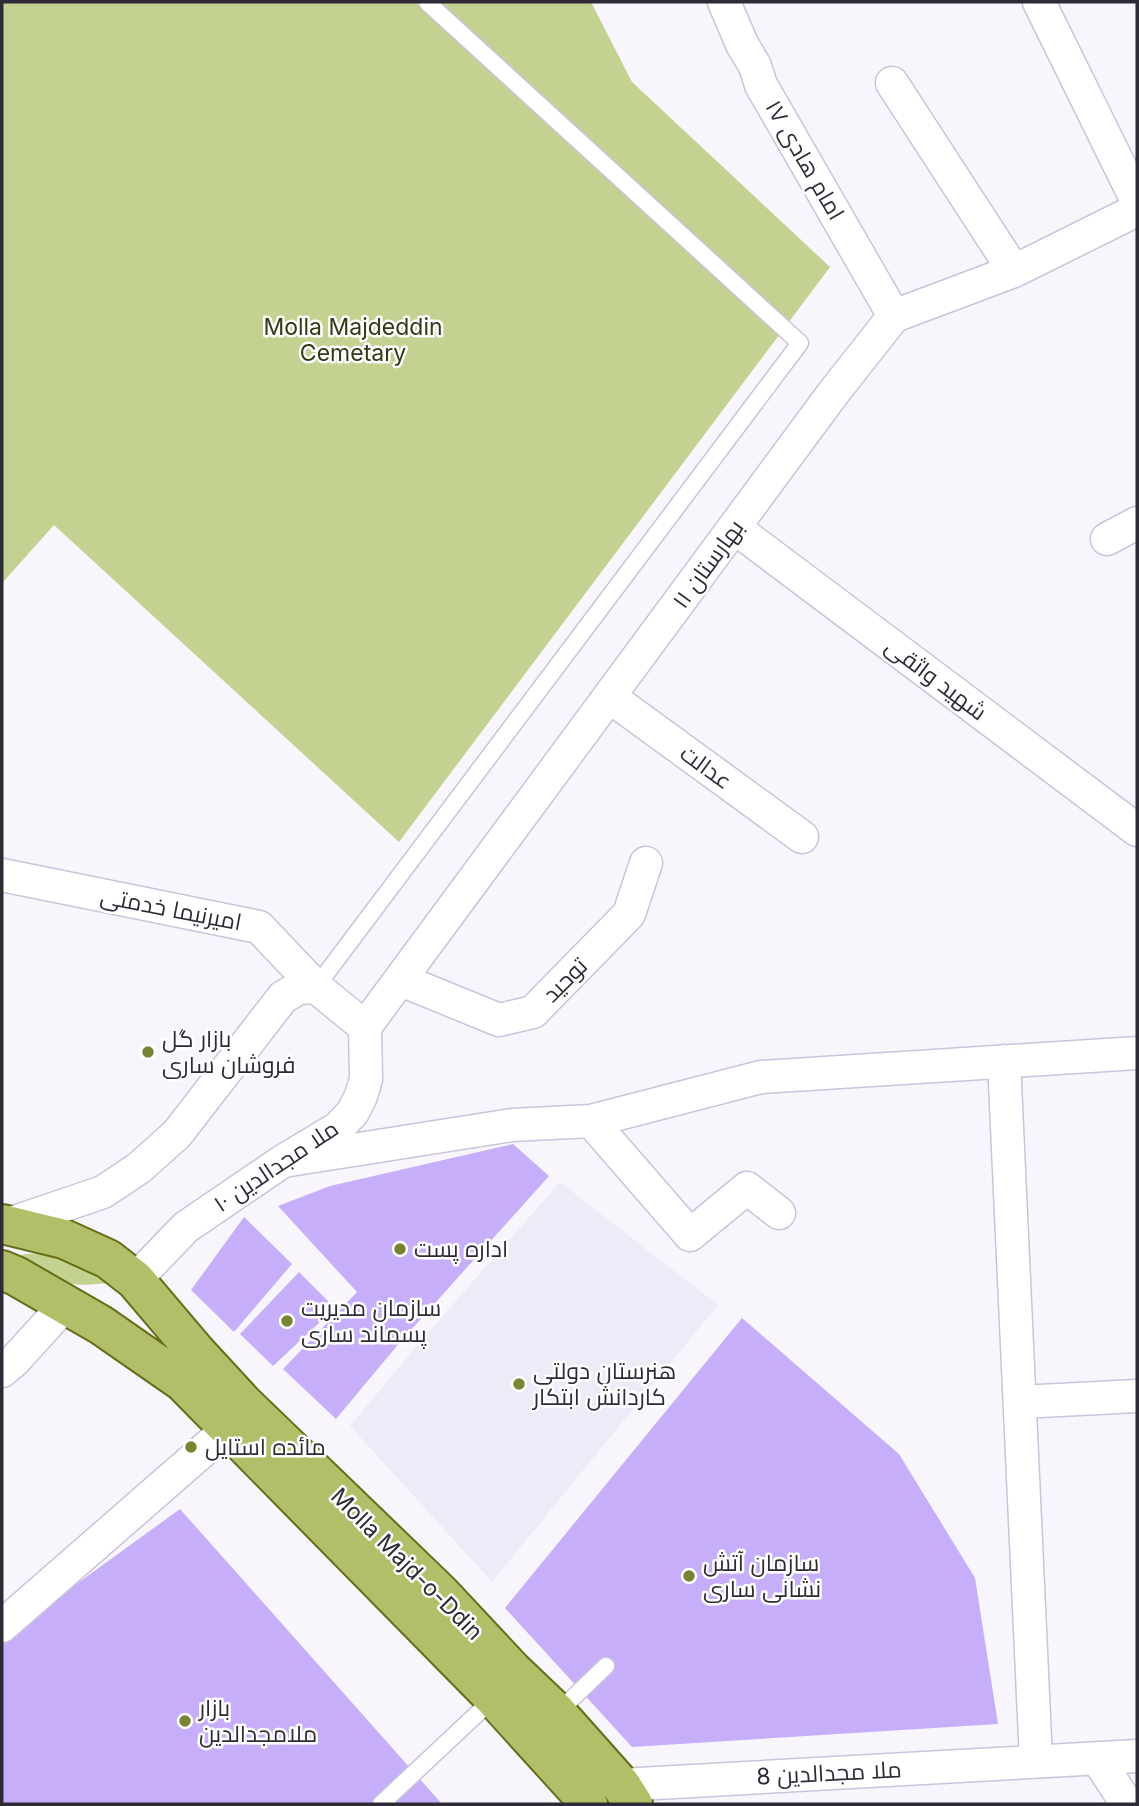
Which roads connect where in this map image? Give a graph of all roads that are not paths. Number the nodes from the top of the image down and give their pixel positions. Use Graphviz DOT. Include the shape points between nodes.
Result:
graph roads {
  1 [pos="427,2"];
  2 [pos="724,2"];
  3 [pos="1039,2"];
  4 [pos="892,83"];
  5 [pos="1137,201"];
  6 [pos="1137,210"];
  7 [pos="1014,271"];
  8 [pos="894,316"];
  9 [pos="1137,523"];
  10 [pos="735,528"];
  11 [pos="1108,539"];
  12 [pos="610,697"];
  13 [pos="1137,830"];
  14 [pos="802,836"];
  15 [pos="646,863"];
  16 [pos="2,875"];
  17 [pos="401,979"];
  18 [pos="316,987"];
  19 [pos="365,1027"];
  20 [pos="1137,1053"];
  21 [pos="1004,1061"];
  22 [pos="591,1121"];
  23 [pos="284,1161"];
  24 [pos="779,1213"];
  25 [pos="4,1224"];
  26 [pos="2,1270"];
  27 [pos="135,1279"];
  28 [pos="65,1305"];
  29 [pos="101,1325"];
  30 [pos="8,1366"];
  31 [pos="1137,1396"];
  32 [pos="1020,1402"];
  33 [pos="229,1427"];
  34 [pos="2,1626"];
  35 [pos="606,1666"];
  36 [pos="494,1698"];
  37 [pos="557,1713"];
  38 [pos="1137,1756"];
  39 [pos="1097,1758"];
  40 [pos="1037,1761"];
  41 [pos="627,1795"];
  42 [pos="381,1804"];
  43 [pos="588,1804"];
  44 [pos="1127,1804"];
  1 -- 18 [label="lane" via="800,342"];
  2 -- 8 [label="street, امام هادی ۱۷" via="761,85"];
  3 -- 5 [label="street"];
  4 -- 7 [label="street"];
  6 -- 7 [label="street"];
  7 -- 8 [label="street"];
  8 -- 10 [label="street, بهارستان ۱۱"];
  9 -- 11 [label="street"];
  10 -- 12 [label="street, بهارستان ۱۱"];
  10 -- 13 [label="street, شهید واثقی"];
  12 -- 14 [label="street, عدالت"];
  12 -- 17 [label="street, بهارستان ۱۱"];
  15 -- 17 [label="street, توحید" via="629,915 533,1012 499,1020"];
  16 -- 18 [label="street, امیرنیما خدمتی" via="259,927"];
  17 -- 19 [label="street, بهارستان ۱۱"];
  18 -- 19 [label="street, امیرنیما خدمتی"];
  18 -- 25 [label="street" via="299,988 283,998 177,1134 139,1168 103,1192"];
  19 -- 23 [label="street, ملا مجدالدین ١٠" via="366,1079 353,1112 338,1128"];
  20 -- 21 [label="street"];
  21 -- 22 [label="street" via="761,1077"];
  21 -- 32 [label="street"];
  22 -- 23 [label="street" via="512,1125"];
  22 -- 24 [label="street" via="690,1235 747,1188"];
  23 -- 27 [label="street, ملا مجدالدین ١٠" via="186,1227"];
  25 -- 27 [label="main road, Molla Majd-o-Ddin" via="64,1239 108,1259"];
  26 -- 28 [label="main road, Molla Majd-o-Ddin"];
  27 -- 29 [label="main road"];
  27 -- 37 [label="main road, Molla Majd-o-Ddin" via="243,1404"];
  28 -- 29 [label="main road, Molla Majd-o-Ddin"];
  28 -- 30 [label="street"];
  29 -- 33 [label="main road, Molla Majd-o-Ddin" via="183,1382"];
  31 -- 32 [label="street"];
  32 -- 40 [label="street"];
  33 -- 34 [label="street"];
  33 -- 36 [label="main road, Molla Majd-o-Ddin"];
  35 -- 37 [label="lane"];
  36 -- 42 [label="lane"];
  36 -- 43 [label="main road, Molla Majd-o-Ddin"];
  37 -- 41 [label="main road, Molla Majd-o-Ddin"];
  38 -- 39 [label="street, ملا مجدالدین 8"];
  39 -- 40 [label="street, ملا مجدالدین 8"];
  39 -- 44 [label="street"];
  40 -- 41 [label="street, ملا مجدالدین 8"];
}
